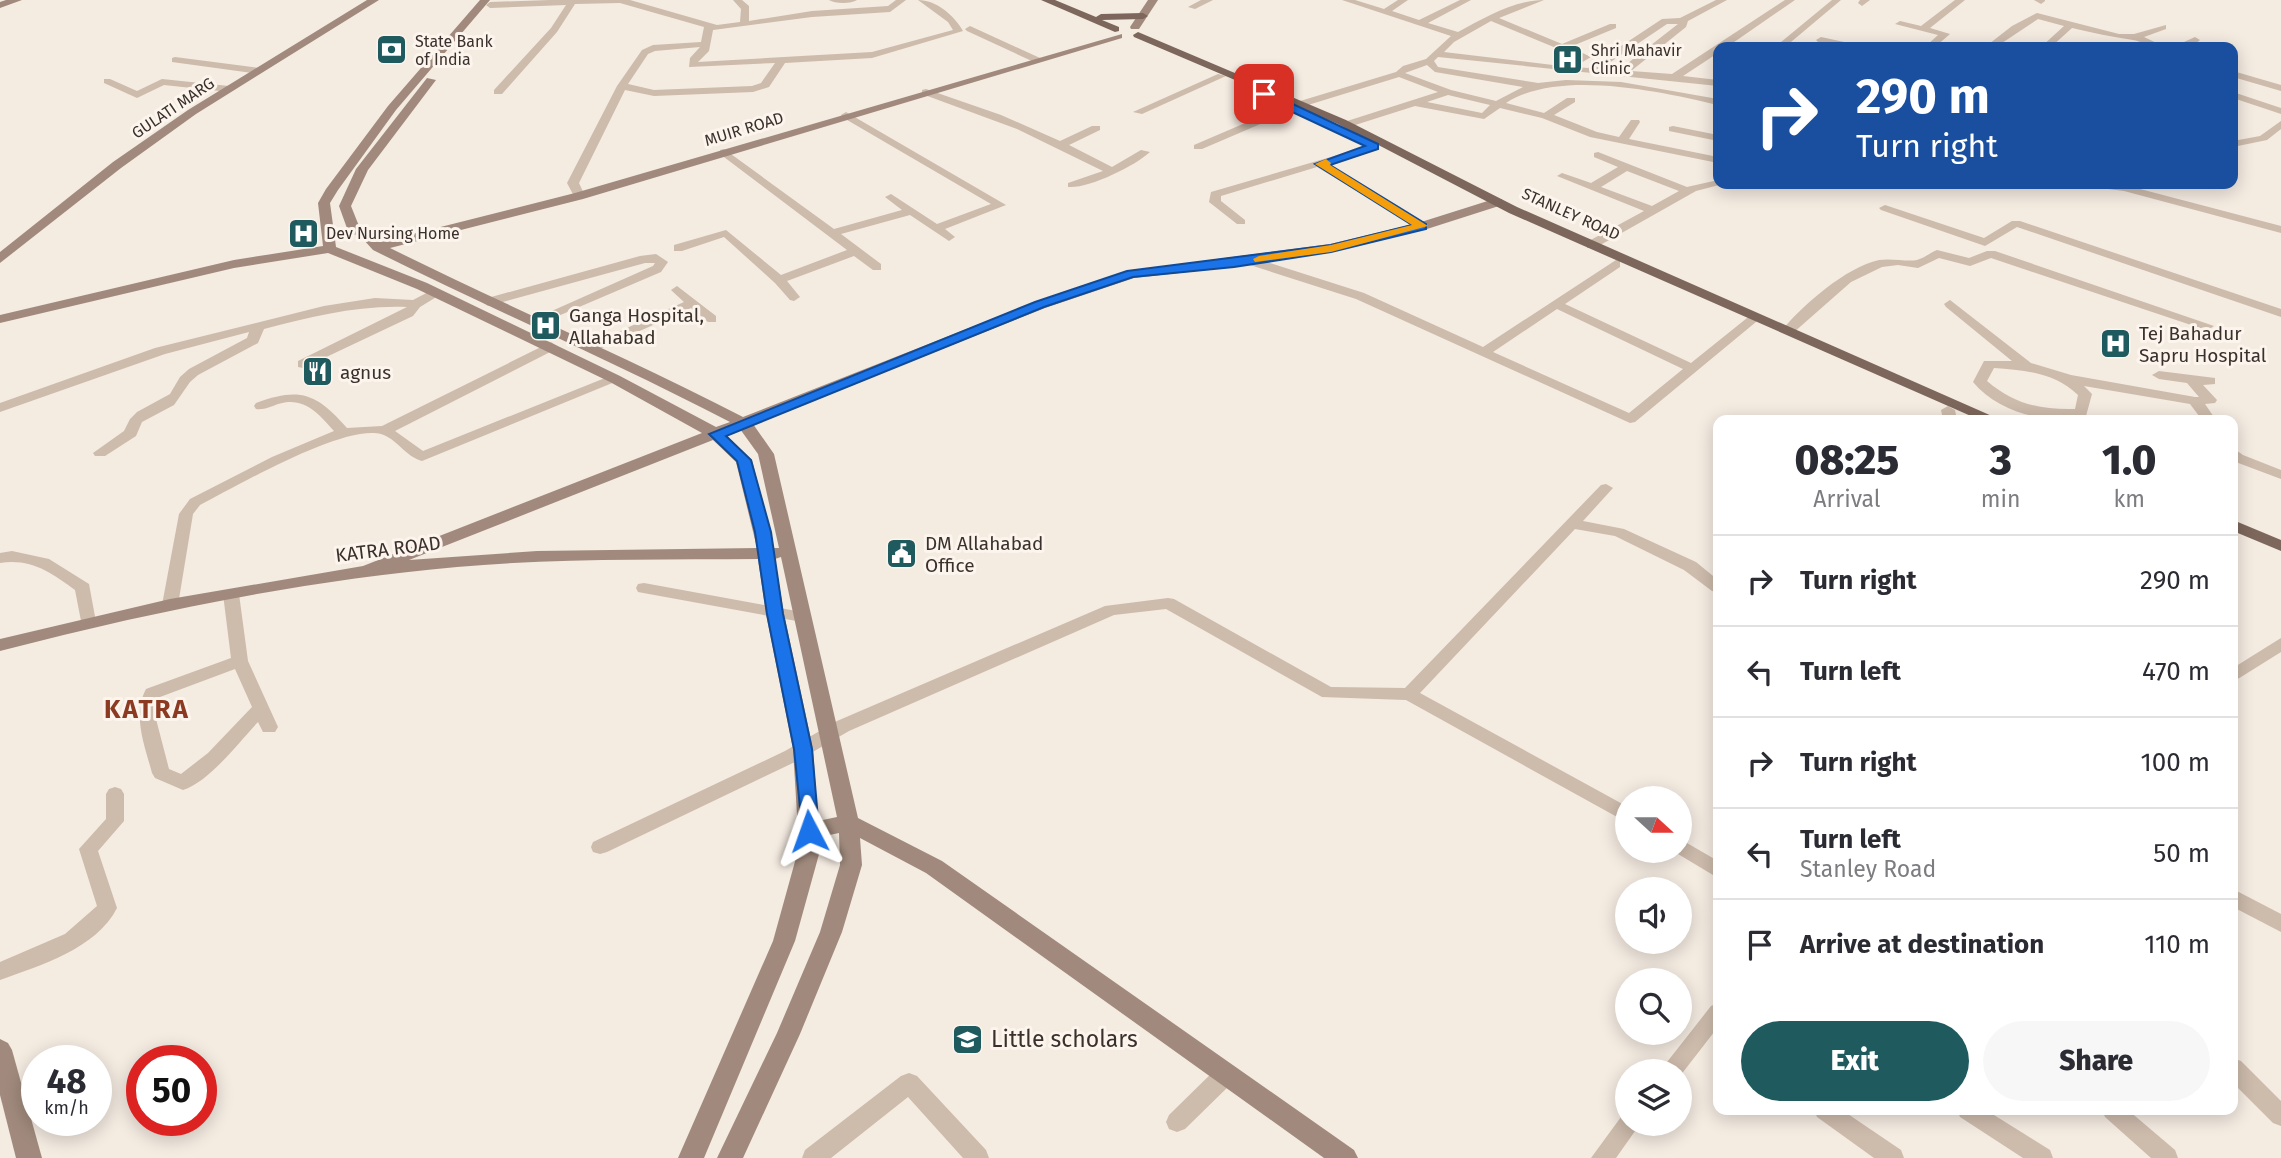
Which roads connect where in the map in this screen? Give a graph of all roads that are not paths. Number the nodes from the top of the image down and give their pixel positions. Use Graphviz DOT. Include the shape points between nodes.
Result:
graph roads {
  1 [pos="17,0"];
  2 [pos="374,0"];
  3 [pos="737,0"];
  4 [pos="833,0"];
  5 [pos="853,0"];
  6 [pos="902,0"];
  7 [pos="922,0"];
  8 [pos="1046,0"];
  9 [pos="1062,0"];
  10 [pos="1153,0"];
  11 [pos="1209,0"];
  12 [pos="1350,0"];
  13 [pos="1404,0"];
  14 [pos="1467,0"];
  15 [pos="1540,0"];
  16 [pos="1723,0"];
  17 [pos="1791,0"];
  18 [pos="1837,0"];
  19 [pos="1961,0"];
  20 [pos="579,1"];
  21 [pos="1,2"];
  22 [pos="490,2"];
  23 [pos="1367,3"];
  24 [pos="1192,8"];
  25 [pos="1385,12"];
  26 [pos="1143,16"];
  27 [pos="1101,18"];
  28 [pos="1491,18"];
  29 [pos="1683,21"];
  30 [pos="1420,23"];
  31 [pos="744,24"];
  32 [pos="1900,24"];
  33 [pos="2071,24"];
  34 [pos="709,26"];
  35 [pos="1613,26"];
  36 [pos="2163,27"];
  37 [pos="970,29"];
  38 [pos="1923,29"];
  39 [pos="1126,32"];
  40 [pos="1458,35"];
  41 [pos="2119,37"];
  42 [pos="2135,37"];
  43 [pos="1821,40"];
  44 [pos="2195,40"];
  45 [pos="1729,42"];
  46 [pos="1786,42"];
  47 [pos="1831,42"];
  48 [pos="1936,42"];
  49 [pos="1997,42"];
  50 [pos="2051,42"];
  51 [pos="2114,42"];
  52 [pos="2148,42"];
  53 [pos="2190,42"];
  54 [pos="706,44"];
  55 [pos="1560,48"];
  56 [pos="1713,52"];
  57 [pos="1432,57"];
  58 [pos="175,60"];
  59 [pos="1037,60"];
  60 [pos="782,62"];
  61 [pos="1562,69"];
  62 [pos="259,71"];
  63 [pos="1590,71"];
  64 [pos="1623,72"];
  65 [pos="1399,74"];
  66 [pos="1221,76"];
  67 [pos="2238,76"];
  68 [pos="1674,77"];
  69 [pos="2249,80"];
  70 [pos="107,81"];
  71 [pos="1713,82"];
  72 [pos="622,86"];
  73 [pos="1543,87"];
  74 [pos="2238,88"];
  75 [pos="229,89"];
  76 [pos="2281,89"];
  77 [pos="498,92"];
  78 [pos="926,92"];
  79 [pos="1448,92"];
  80 [pos="2238,94"];
  81 [pos="1571,100"];
  82 [pos="1713,101"];
  83 [pos="1414,103"];
  84 [pos="1497,103"];
  85 [pos="1296,106"];
  86 [pos="1138,111"];
  87 [pos="2281,111"];
  88 [pos="846,116"];
  89 [pos="1546,116"];
  90 [pos="1635,122"];
  91 [pos="1348,124"];
  92 [pos="2281,124"];
  93 [pos="1096,128"];
  94 [pos="1673,129"];
  95 [pos="2238,132"];
  96 [pos="1713,137"];
  97 [pos="2256,139"];
  98 [pos="1622,141"];
  99 [pos="2238,143"];
  100 [pos="1062,144"];
  101 [pos="1198,147"];
  102 [pos="1374,147"];
  103 [pos="723,152"];
  104 [pos="1144,152"];
  105 [pos="1598,155"];
  106 [pos="1713,159"];
  107 [pos="1321,164"];
  108 [pos="1627,166"];
  109 [pos="1112,171"];
  110 [pos="1562,176"];
  111 [pos="1713,184"];
  112 [pos="1072,185"];
  113 [pos="1593,187"];
  114 [pos="2140,189"];
  115 [pos="1688,191"];
  116 [pos="579,196"];
  117 [pos="891,197"];
  118 [pos="1492,204"];
  119 [pos="1885,208"];
  120 [pos="1653,210"];
  121 [pos="911,211"];
  122 [pos="1241,222"];
  123 [pos="1422,226"];
  124 [pos="936,228"];
  125 [pos="2281,230"];
  126 [pos="360,232"];
  127 [pos="833,233"];
  128 [pos="949,237"];
  129 [pos="1591,245"];
  130 [pos="330,246"];
  131 [pos="678,248"];
  132 [pos="382,249"];
  133 [pos="856,251"];
  134 [pos="0,259"];
  135 [pos="354,260"];
  136 [pos="1251,261"];
  137 [pos="1616,264"];
  138 [pos="877,267"];
  139 [pos="779,280"];
  140 [pos="677,290"];
  141 [pos="434,293"];
  142 [pos="794,297"];
  143 [pos="488,302"];
  144 [pos="692,303"];
  145 [pos="415,304"];
  146 [pos="1556,304"];
  147 [pos="1950,304"];
  148 [pos="2281,313"];
  149 [pos="0,318"];
  150 [pos="712,319"];
  151 [pos="1752,319"];
  152 [pos="533,322"];
  153 [pos="2208,326"];
  154 [pos="258,327"];
  155 [pos="1788,330"];
  156 [pos="551,346"];
  157 [pos="590,348"];
  158 [pos="1484,352"];
  159 [pos="303,363"];
  160 [pos="2025,366"];
  161 [pos="1691,368"];
  162 [pos="2159,375"];
  163 [pos="615,379"];
  164 [pos="2069,379"];
  165 [pos="2190,380"];
  166 [pos="2210,381"];
  167 [pos="2195,401"];
  168 [pos="2002,402"];
  169 [pos="261,406"];
  170 [pos="0,408"];
  171 [pos="1949,415"];
  172 [pos="1980,415"];
  173 [pos="1992,415"];
  174 [pos="2205,415"];
  175 [pos="744,424"];
  176 [pos="385,430"];
  177 [pos="343,432"];
  178 [pos="716,434"];
  179 [pos="100,453"];
  180 [pos="2238,458"];
  181 [pos="2281,475"];
  182 [pos="1606,488"];
  183 [pos="1571,524"];
  184 [pos="2238,527"];
  185 [pos="2238,540"];
  186 [pos="2281,547"];
  187 [pos="765,553"];
  188 [pos="787,553"];
  189 [pos="0,558"];
  190 [pos="2281,559"];
  191 [pos="369,570"];
  192 [pos="1713,583"];
  193 [pos="643,588"];
  194 [pos="231,594"];
  195 [pos="170,604"];
  196 [pos="775,614"];
  197 [pos="802,617"];
  198 [pos="88,622"];
  199 [pos="0,645"];
  200 [pos="2277,651"];
  201 [pos="240,661"];
  202 [pos="2238,673"];
  203 [pos="1409,694"];
  204 [pos="261,708"];
  205 [pos="269,727"];
  206 [pos="828,734"];
  207 [pos="803,749"];
  208 [pos="116,794"];
  209 [pos="1615,809"];
  210 [pos="849,823"];
  211 [pos="809,831"];
  212 [pos="600,847"];
  213 [pos="1692,854"];
  214 [pos="1713,867"];
  215 [pos="2238,901"];
  216 [pos="2281,925"];
  217 [pos="0,971"];
  218 [pos="1713,1026"];
  219 [pos="0,1050"];
  220 [pos="1682,1059"];
  221 [pos="2238,1073"];
  222 [pos="1226,1074"];
  223 [pos="1832,1115"];
  224 [pos="1976,1115"];
  225 [pos="2119,1115"];
  226 [pos="2129,1115"];
  227 [pos="2281,1116"];
  228 [pos="1177,1122"];
  229 [pos="2142,1127"];
  230 [pos="1619,1136"];
  231 [pos="29,1158"];
  232 [pos="691,1158"];
  233 [pos="730,1158"];
  234 [pos="813,1158"];
  235 [pos="978,1158"];
  236 [pos="1345,1158"];
  237 [pos="1602,1158"];
  238 [pos="1893,1158"];
  239 [pos="2042,1158"];
  240 [pos="2167,1158"];
  1 -- 21 [label="main road"];
  2 -- 62 [label="main road, GULATI MARG"];
  3 -- 31 [label="street" via="746,8"];
  4 -- 5 [label="street"];
  6 -- 31 [label="street" via="890,9 812,13"];
  7 -- 60 [label="street" via="952,20 958,31 872,55"];
  8 -- 39 [label="main road, STANLEY ROAD"];
  9 -- 27 [label="main road, STANLEY ROAD"];
  10 -- 26 [label="main road"];
  11 -- 24 [label="street"];
  12 -- 23 [label="street"];
  13 -- 25 [label="street"];
  14 -- 30 [label="street"];
  15 -- 28 [label="street"];
  16 -- 29 [label="street"];
  17 -- 45 [label="street"];
  18 -- 46 [label="street"];
  19 -- 38 [label="street"];
  20 -- 22 [label="street"];
  20 -- 34 [label="street" via="620,0"];
  20 -- 77 [label="street"];
  22 -- 126 [label="main road" via="362,169 345,206 353,228"];
  22 -- 130 [label="main road" via="392,108 332,189 324,203"];
  23 -- 25 [label="street"];
  25 -- 30 [label="street"];
  26 -- 27 [label="main road"];
  26 -- 39 [label="main road"];
  27 -- 39 [label="main road, STANLEY ROAD"];
  28 -- 40 [label="street"];
  28 -- 55 [label="street"];
  29 -- 63 [label="street" via="1665,21"];
  29 -- 64 [label="street"];
  30 -- 40 [label="street"];
  31 -- 34 [label="street"];
  32 -- 38 [label="street"];
  33 -- 41 [label="street"];
  33 -- 49 [label="street" via="2038,16"];
  33 -- 50 [label="street"];
  34 -- 54 [label="street"];
  35 -- 55 [label="street"];
  36 -- 42 [label="street"];
  37 -- 59 [label="street"];
  38 -- 48 [label="street" via="1945,34"];
  39 -- 59 [label="main road, MUIR ROAD"];
  39 -- 66 [label="main road, STANLEY ROAD"];
  39 -- 85 [label="main road, STANLEY ROAD"];
  40 -- 57 [label="street"];
  41 -- 42 [label="street"];
  41 -- 51 [label="street"];
  42 -- 52 [label="street"];
  43 -- 47 [label="street"];
  44 -- 53 [label="street"];
  54 -- 60 [label="street" via="692,65"];
  54 -- 72 [label="street" via="648,50"];
  55 -- 61 [label="street" via="1586,57"];
  56 -- 68 [label="street"];
  57 -- 61 [label="street"];
  57 -- 65 [label="street"];
  57 -- 73 [label="street" via="1435,69"];
  58 -- 62 [label="street"];
  59 -- 78 [label="main road, MUIR ROAD"];
  60 -- 72 [label="street" via="765,85 753,89 654,93"];
  61 -- 63 [label="street"];
  62 -- 75 [label="main road, GULATI MARG"];
  63 -- 64 [label="street"];
  64 -- 68 [label="street"];
  65 -- 79 [label="street"];
  65 -- 85 [label="street"];
  66 -- 85 [label="main road, STANLEY ROAD"];
  66 -- 86 [label="street"];
  67 -- 69 [label="street"];
  68 -- 71 [label="street"];
  69 -- 74 [label="street"];
  69 -- 76 [label="street"];
  70 -- 75 [label="street" via="137,95 162,82"];
  72 -- 116 [label="street" via="573,183"];
  73 -- 82 [label="street" via="1568,83 1625,87"];
  73 -- 84 [label="street" via="1527,88"];
  75 -- 134 [label="main road, GULATI MARG" via="117,165"];
  78 -- 88 [label="main road, MUIR ROAD"];
  78 -- 100 [label="street" via="974,106"];
  79 -- 83 [label="street"];
  79 -- 84 [label="street"];
  80 -- 87 [label="street"];
  81 -- 89 [label="street"];
  83 -- 84 [label="street" via="1484,116"];
  83 -- 91 [label="street"];
  84 -- 89 [label="street"];
  85 -- 91 [label="main road, STANLEY ROAD"];
  85 -- 101 [label="street"];
  85 -- 102 [label="main road, STANLEY ROAD"];
  88 -- 103 [label="main road, MUIR ROAD"];
  88 -- 124 [label="street" via="1000,205"];
  89 -- 98 [label="street"];
  90 -- 98 [label="street"];
  91 -- 118 [label="main road, STANLEY ROAD"];
  92 -- 97 [label="street"];
  93 -- 100 [label="street"];
  94 -- 96 [label="street"];
  95 -- 97 [label="street"];
  97 -- 99 [label="street"];
  98 -- 106 [label="street"];
  100 -- 109 [label="street"];
  102 -- 107 [label="street"];
  102 -- 118 [label="main road, STANLEY ROAD"];
  103 -- 116 [label="main road, MUIR ROAD"];
  103 -- 127 [label="street"];
  104 -- 109 [label="street"];
  105 -- 108 [label="street"];
  107 -- 122 [label="street" via="1215,194 1215,202"];
  107 -- 123 [label="street"];
  108 -- 113 [label="street"];
  108 -- 115 [label="street"];
  109 -- 112 [label="street"];
  110 -- 113 [label="street"];
  111 -- 115 [label="street"];
  113 -- 120 [label="street"];
  114 -- 125 [label="street"];
  115 -- 120 [label="street"];
  116 -- 132 [label="main road, MUIR ROAD"];
  117 -- 121 [label="street"];
  118 -- 123 [label="main road"];
  118 -- 129 [label="main road, STANLEY ROAD"];
  118 -- 137 [label="main road, STANLEY ROAD"];
  119 -- 148 [label="street" via="1985,242 2016,223"];
  120 -- 129 [label="street"];
  121 -- 124 [label="street"];
  121 -- 127 [label="street"];
  123 -- 136 [label="main road"];
  124 -- 128 [label="street"];
  126 -- 130 [label="main road" via="347,232"];
  126 -- 132 [label="main road"];
  127 -- 133 [label="street"];
  129 -- 151 [label="main road, STANLEY ROAD"];
  130 -- 135 [label="main road"];
  130 -- 149 [label="main road"];
  131 -- 139 [label="street" via="726,233"];
  132 -- 135 [label="main road, MUIR ROAD" via="366,261"];
  132 -- 143 [label="main road"];
  133 -- 138 [label="street"];
  133 -- 139 [label="street"];
  135 -- 141 [label="main road" via="410,278"];
  136 -- 158 [label="street" via="1360,296"];
  136 -- 175 [label="main road" via="1132,274 1040,305"];
  137 -- 146 [label="street"];
  137 -- 151 [label="main road, STANLEY ROAD"];
  139 -- 142 [label="street"];
  140 -- 144 [label="street"];
  141 -- 145 [label="street"];
  141 -- 156 [label="main road"];
  143 -- 152 [label="main road"];
  143 -- 152 [label="street" via="649,258 663,262"];
  144 -- 150 [label="street"];
  144 -- 157 [label="street"];
  145 -- 154 [label="street" via="345,306"];
  145 -- 159 [label="street" via="409,313"];
  146 -- 158 [label="street"];
  146 -- 161 [label="street"];
  147 -- 160 [label="street"];
  151 -- 155 [label="main road, STANLEY ROAD"];
  151 -- 161 [label="street"];
  151 -- 171 [label="main road, STANLEY ROAD"];
  152 -- 157 [label="main road"];
  153 -- 155 [label="street" via="1991,254 1970,262 1937,254 1918,264 1899,260 1870,266 1839,284"];
  154 -- 170 [label="street" via="160,351"];
  154 -- 179 [label="street" via="253,340 201,366 184,380 175,397 141,415 131,424 131,433"];
  155 -- 172 [label="main road, STANLEY ROAD"];
  156 -- 163 [label="main road"];
  156 -- 176 [label="street"];
  157 -- 175 [label="main road"];
  158 -- 161 [label="street" via="1630,419"];
  160 -- 164 [label="street"];
  160 -- 168 [label="street" via="1989,364 1980,382"];
  162 -- 165 [label="street"];
  163 -- 176 [label="street" via="422,457"];
  163 -- 178 [label="main road"];
  164 -- 167 [label="street"];
  164 -- 168 [label="street" via="2085,394 2081,413 2045,415"];
  165 -- 166 [label="street"];
  165 -- 167 [label="street" via="2210,400"];
  167 -- 174 [label="street"];
  168 -- 173 [label="street"];
  169 -- 177 [label="street" via="284,396 300,396"];
  175 -- 178 [label="main road"];
  175 -- 188 [label="main road" via="766,454"];
  176 -- 177 [label="street"];
  177 -- 195 [label="street" via="195,502 186,514"];
  178 -- 187 [label="main road" via="744,460"];
  178 -- 191 [label="main road"];
  180 -- 181 [label="street"];
  182 -- 183 [label="street"];
  183 -- 192 [label="street" via="1619,532 1690,566"];
  183 -- 203 [label="street"];
  184 -- 186 [label="main road"];
  185 -- 190 [label="main road"];
  187 -- 188 [label="main road, KATRA ROAD"];
  187 -- 191 [label="main road, KATRA ROAD" via="461,561"];
  187 -- 196 [label="main road"];
  188 -- 197 [label="main road"];
  189 -- 198 [label="street" via="17,554 52,566 83,588"];
  191 -- 194 [label="main road, KATRA ROAD"];
  193 -- 196 [label="street"];
  194 -- 195 [label="main road, KATRA ROAD"];
  194 -- 201 [label="street"];
  195 -- 198 [label="main road, KATRA ROAD"];
  196 -- 197 [label="street"];
  196 -- 207 [label="main road"];
  197 -- 206 [label="main road"];
  198 -- 199 [label="main road, KATRA ROAD"];
  200 -- 202 [label="street"];
  201 -- 204 [label="street"];
  201 -- 204 [label="street" via="215,677 152,693 148,719 161,773 183,783"];
  203 -- 206 [label="street" via="1328,693 1168,603 1111,610"];
  203 -- 209 [label="street"];
  204 -- 205 [label="street"];
  206 -- 207 [label="street"];
  206 -- 210 [label="main road"];
  207 -- 211 [label="main road"];
  207 -- 212 [label="street"];
  208 -- 217 [label="street" via="115,821 88,849 90,868 102,886 107,908 92,929"];
  210 -- 211 [label="main road"];
  210 -- 222 [label="main road" via="934,867"];
  210 -- 233 [label="main road" via="851,865 831,932"];
  211 -- 232 [label="main road" via="810,847 784,940"];
  213 -- 214 [label="street"];
  215 -- 216 [label="street"];
  218 -- 220 [label="street"];
  219 -- 231 [label="main road"];
  221 -- 227 [label="street"];
  222 -- 228 [label="street"];
  222 -- 236 [label="main road"];
  223 -- 238 [label="street"];
  224 -- 239 [label="street"];
  225 -- 240 [label="street"];
  226 -- 229 [label="street"];
  230 -- 237 [label="street"];
  234 -- 235 [label="street" via="909,1083"];
}
